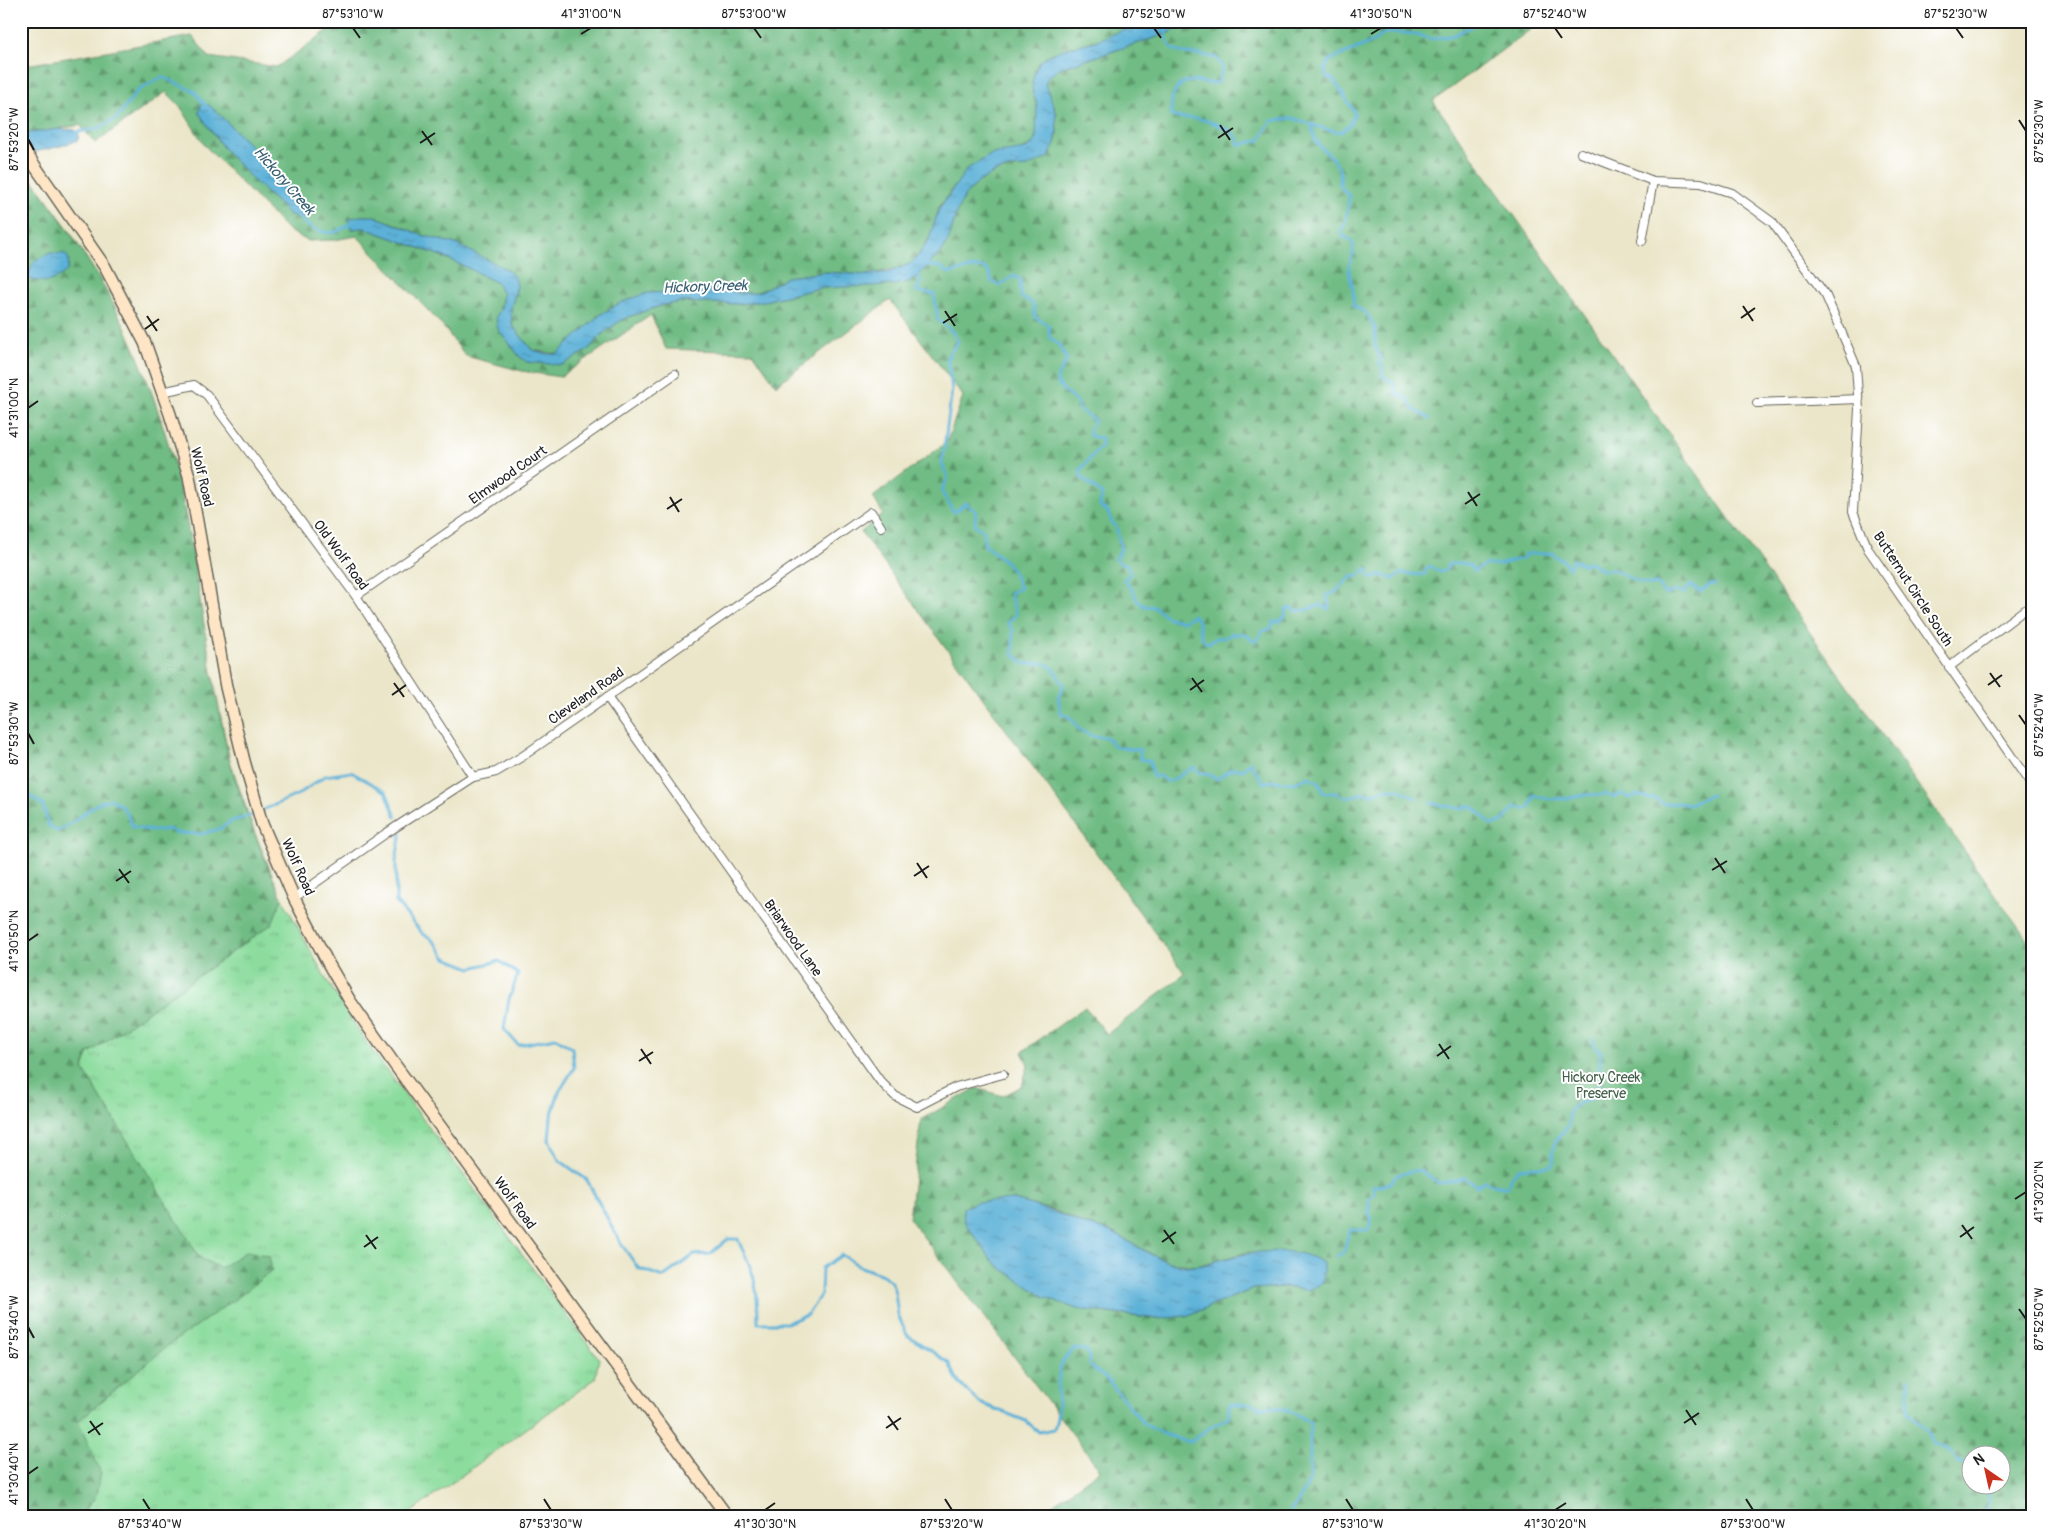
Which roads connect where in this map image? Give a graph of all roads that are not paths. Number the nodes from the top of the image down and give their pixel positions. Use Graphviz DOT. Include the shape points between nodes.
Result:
graph roads {
  1 [pos="21,146"];
  2 [pos="1581,153"];
  3 [pos="1653,181"];
  4 [pos="1642,241"];
  5 [pos="676,374"];
  6 [pos="162,392"];
  7 [pos="1858,399"];
  8 [pos="1757,403"];
  9 [pos="881,526"];
  10 [pos="356,596"];
  11 [pos="2032,607"];
  12 [pos="1950,667"];
  13 [pos="607,697"];
  14 [pos="473,778"];
  15 [pos="2032,786"];
  16 [pos="294,898"];
  17 [pos="1003,1074"];
  18 [pos="727,1516"];
  1 -- 6 [label="main road, Wolf Road" via="105,267 145,343"];
  2 -- 3 [label="street, Butternut Circle South"];
  3 -- 4 [label="street"];
  3 -- 7 [label="street, Butternut Circle South" via="1701,183 1732,193 1772,222 1826,296 1856,366"];
  5 -- 10 [label="street, Elmwood Court"];
  6 -- 10 [label="street, Old Wolf Road" via="194,385 207,395"];
  6 -- 16 [label="main road, Wolf Road" via="188,476 226,687 255,802"];
  7 -- 8 [label="street"];
  7 -- 12 [label="street, Butternut Circle South" via="1853,512 1868,549"];
  9 -- 13 [label="street, Cleveland Road" via="871,512"];
  10 -- 14 [label="street, Old Wolf Road"];
  11 -- 12 [label="street"];
  12 -- 15 [label="street, Butternut Circle South"];
  13 -- 14 [label="street, Cleveland Road" via="523,756 496,772"];
  13 -- 17 [label="street, Briarwood Lane" via="880,1082 895,1096 916,1107 956,1087"];
  14 -- 16 [label="street, Cleveland Road"];
  16 -- 18 [label="main road, Wolf Road" via="329,965 394,1065"];
}
